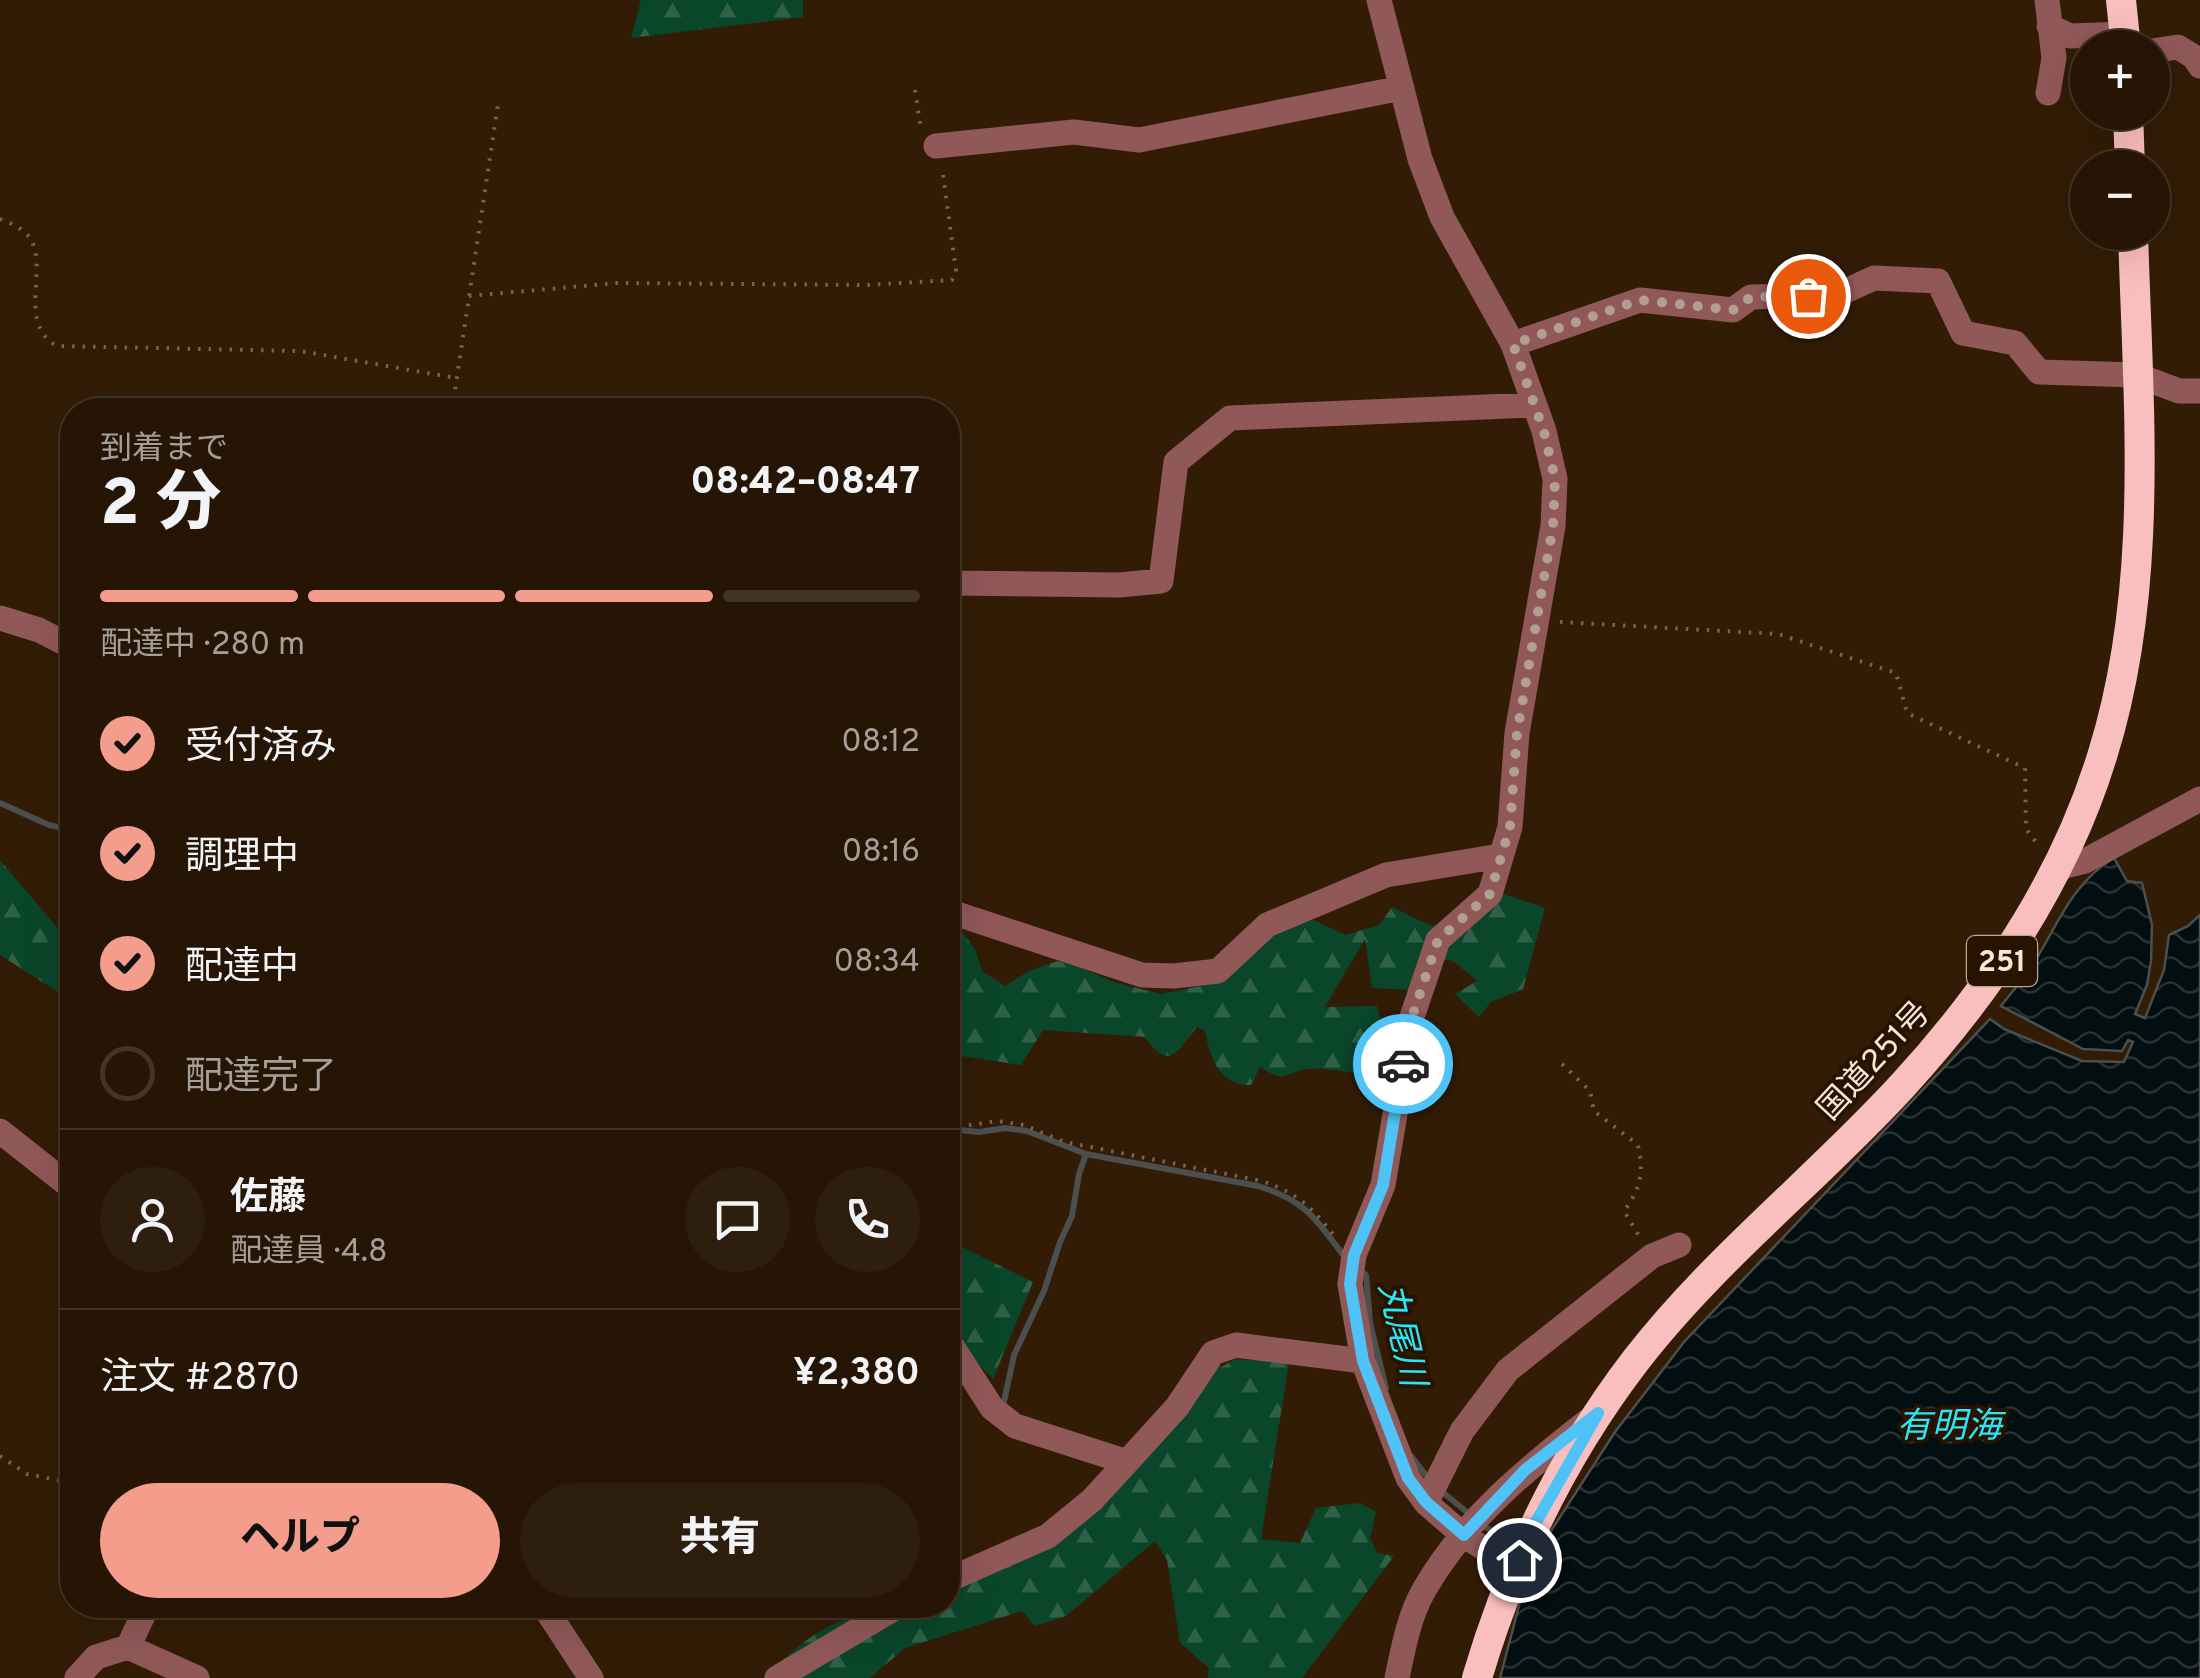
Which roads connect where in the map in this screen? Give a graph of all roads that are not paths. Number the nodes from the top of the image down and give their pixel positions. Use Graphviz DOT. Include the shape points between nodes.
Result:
graph roads {
  1 [pos="1379,0"];
  2 [pos="2122,0"];
  3 [pos="2048,13"];
  4 [pos="2125,30"];
  5 [pos="2070,36"];
  6 [pos="2170,48"];
  7 [pos="2200,66"];
  8 [pos="1402,88"];
  9 [pos="2048,92"];
  10 [pos="936,146"];
  11 [pos="2133,250"];
  12 [pos="1513,344"];
  13 [pos="2136,374"];
  14 [pos="2200,391"];
  15 [pos="1534,405"];
  16 [pos="960,583"];
  17 [pos="0,618"];
  18 [pos="60,641"];
  19 [pos="2200,800"];
  20 [pos="1500,856"];
  21 [pos="2057,868"];
  22 [pos="960,915"];
  23 [pos="0,1131"];
  24 [pos="60,1178"];
  25 [pos="1679,1245"];
  26 [pos="960,1358"];
  27 [pos="1363,1361"];
  28 [pos="1598,1413"];
  29 [pos="1127,1462"];
  30 [pos="1431,1492"];
  31 [pos="1472,1524"];
  32 [pos="1520,1557"];
  33 [pos="960,1575"];
  34 [pos="142,1618"];
  35 [pos="552,1618"];
  36 [pos="878,1618"];
  37 [pos="128,1647"];
  38 [pos="78,1678"];
  39 [pos="197,1678"];
  40 [pos="591,1678"];
  41 [pos="777,1678"];
  42 [pos="1397,1678"];
  43 [pos="1478,1678"];
  1 -- 8 [label="street"];
  2 -- 4 [label="highway"];
  3 -- 5 [label="street"];
  3 -- 9 [label="street" via="2054,58"];
  6 -- 7 [label="street" via="2178,47"];
  8 -- 10 [label="street" via="1139,140 1074,132"];
  8 -- 12 [label="street" via="1442,217"];
  11 -- 13 [label="highway, 国道251号 / 251"];
  12 -- 13 [label="street" via="1640,300 1733,310 1751,297 1837,295 1874,278 1938,281 1963,333 2015,343 2039,372"];
  12 -- 15 [label="street"];
  13 -- 14 [label="street" via="2178,391"];
  13 -- 21 [label="highway, 国道251号 / 251" via="2139,553 2133,625 2103,754"];
  15 -- 16 [label="street" via="1230,418 1176,462 1161,581"];
  15 -- 20 [label="street" via="1555,479 1553,526 1517,733 1510,827"];
  17 -- 18 [label="street"];
  19 -- 21 [label="street" via="2085,861"];
  20 -- 22 [label="street" via="1386,876 1267,925 1218,970 1174,976 1142,974"];
  20 -- 27 [label="street" via="1490,894 1438,940 1411,1020 1383,1185 1353,1262 1350,1284"];
  21 -- 28 [label="highway, 国道251号 / 251" via="1976,999 1901,1087 1679,1310"];
  23 -- 24 [label="street"];
  25 -- 30 [label="street" via="1652,1256 1508,1370 1462,1431"];
  26 -- 29 [label="street" via="1000,1418"];
  27 -- 29 [label="street" via="1236,1345 1213,1353 1177,1407"];
  27 -- 30 [label="street" via="1408,1478"];
  28 -- 31 [label="street" via="1525,1470"];
  28 -- 32 [label="highway, 国道251号 / 251"];
  29 -- 33 [label="street" via="1048,1536"];
  30 -- 31 [label="street"];
  31 -- 32 [label="street"];
  31 -- 42 [label="street" via="1422,1592"];
  32 -- 43 [label="highway, 国道251号 / 251"];
  34 -- 37 [label="street"];
  35 -- 40 [label="street"];
  36 -- 41 [label="street"];
  37 -- 38 [label="street" via="96,1657"];
  37 -- 39 [label="street"];
}
